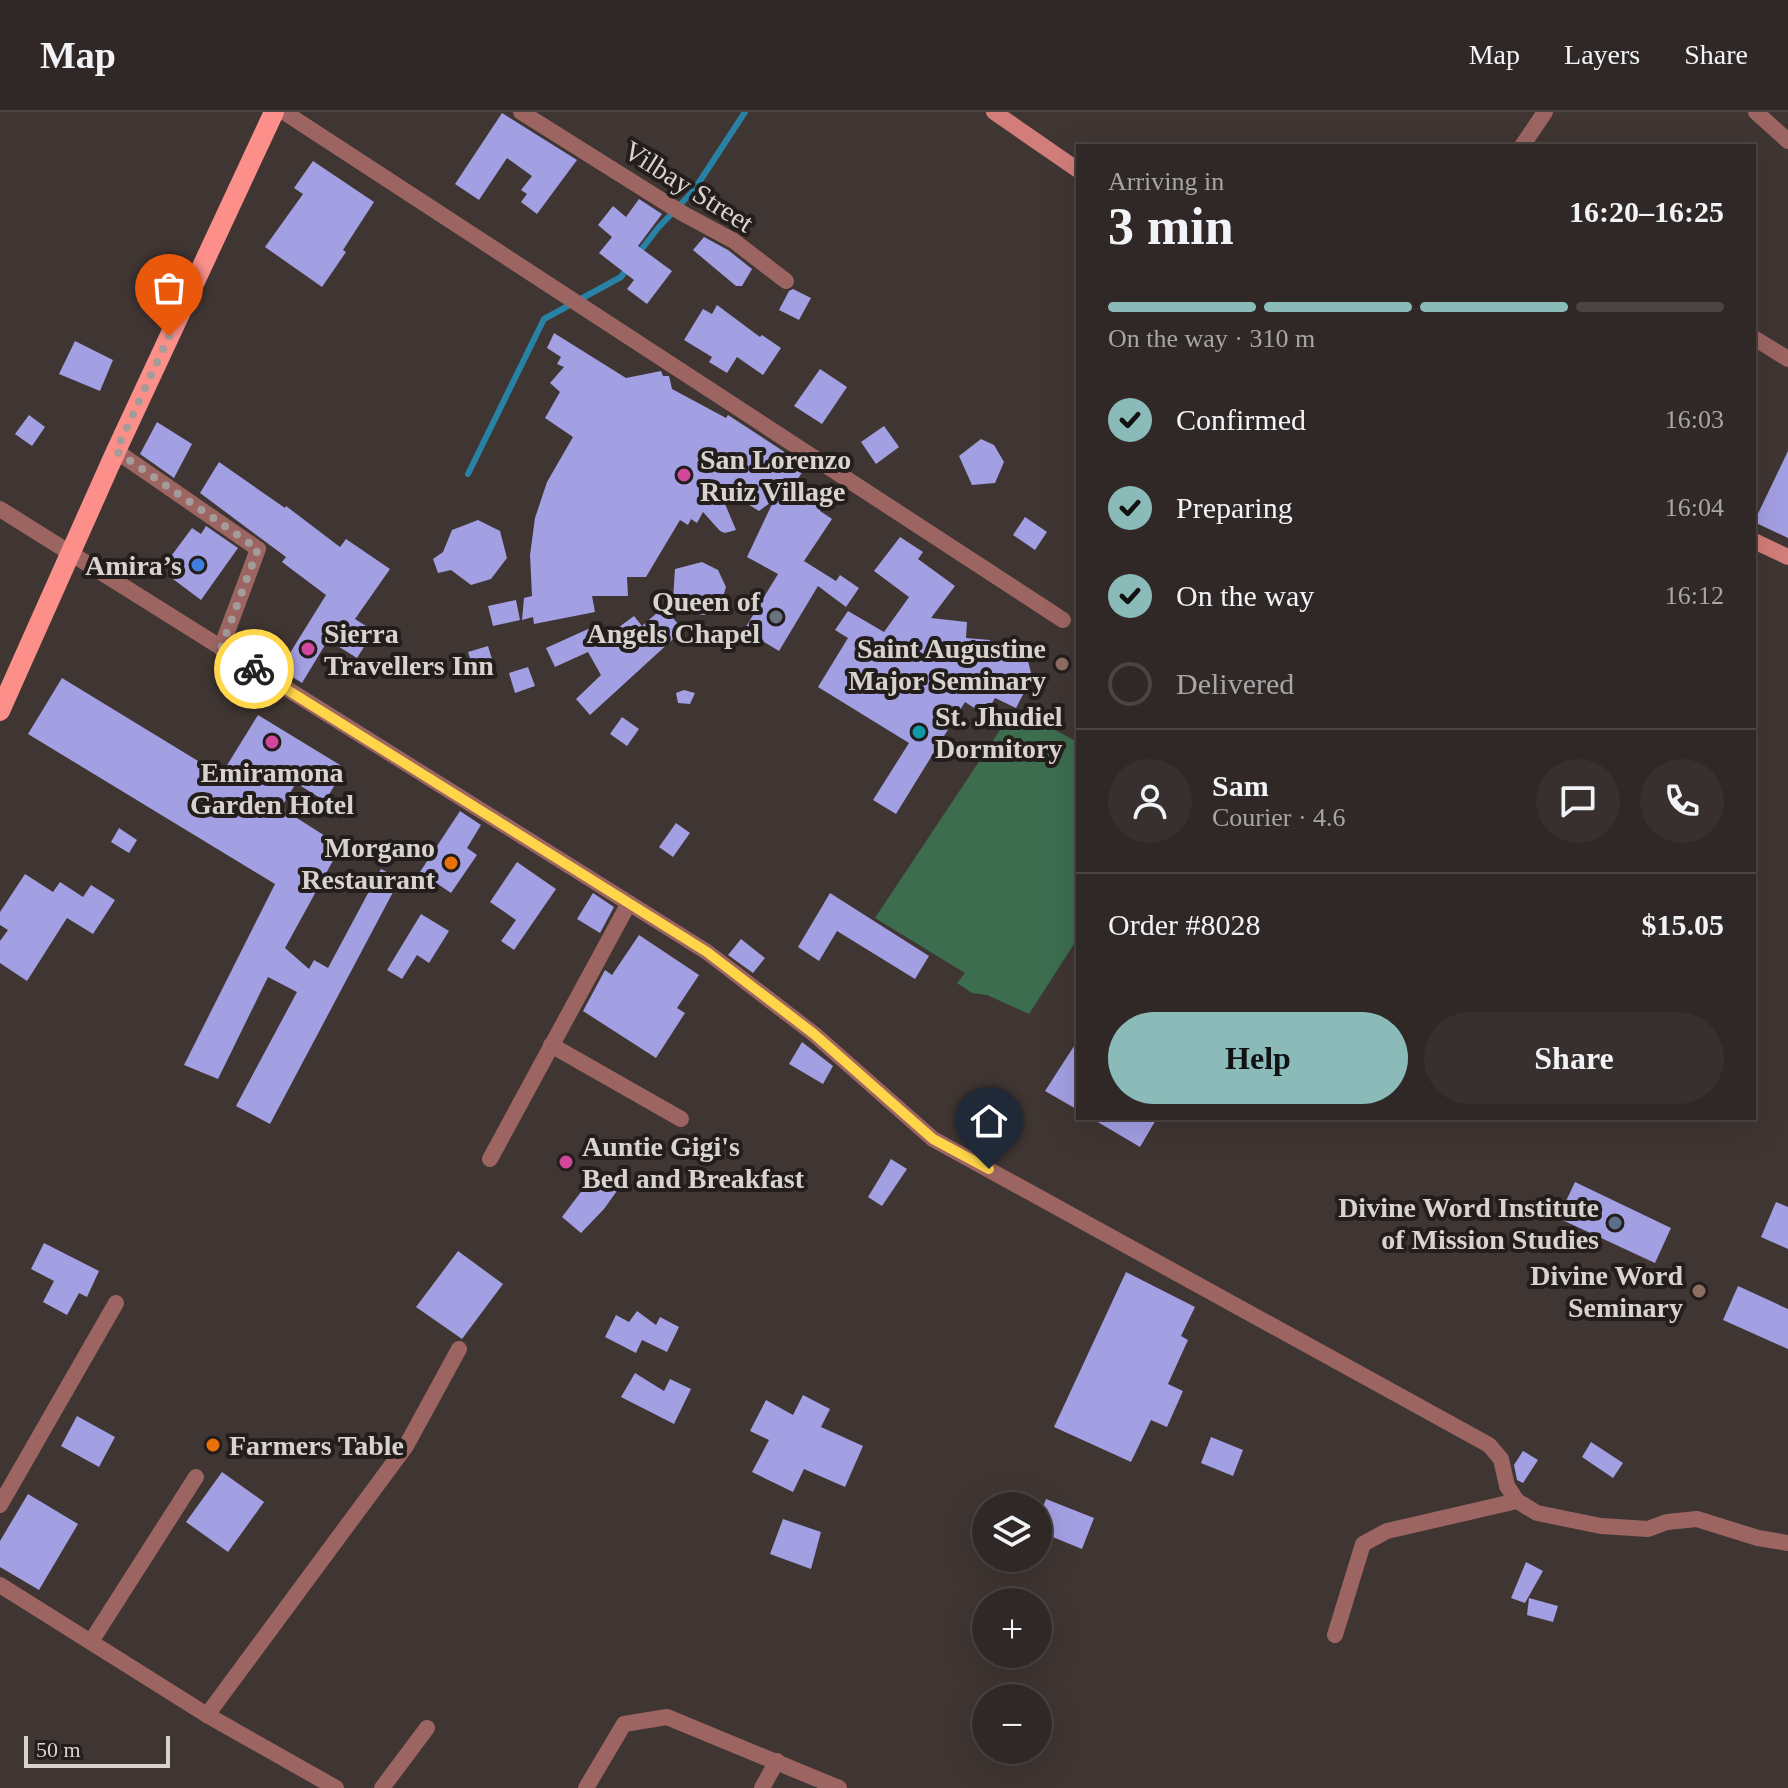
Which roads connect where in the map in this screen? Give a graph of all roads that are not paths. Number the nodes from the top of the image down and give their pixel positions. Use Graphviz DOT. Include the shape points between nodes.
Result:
graph roads {
  1 [pos="274,112"];
  2 [pos="284,112"];
  3 [pos="521,112"];
  4 [pos="994,112"];
  5 [pos="1545,112"];
  6 [pos="1756,112"];
  7 [pos="1788,141"];
  8 [pos="1523,144"];
  9 [pos="1076,169"];
  10 [pos="786,281"];
  11 [pos="1756,339"];
  12 [pos="1788,359"];
  13 [pos="116,451"];
  14 [pos="0,509"];
  15 [pos="1756,542"];
  16 [pos="70,554"];
  17 [pos="1788,557"];
  18 [pos="1063,620"];
  19 [pos="221,648"];
  20 [pos="0,711"];
  21 [pos="629,903"];
  22 [pos="551,1045"];
  23 [pos="681,1119"];
  24 [pos="490,1159"];
  25 [pos="116,1303"];
  26 [pos="459,1349"];
  27 [pos="196,1477"];
  28 [pos="1517,1501"];
  29 [pos="0,1505"];
  30 [pos="1788,1543"];
  31 [pos="0,1585"];
  32 [pos="1335,1635"];
  33 [pos="92,1640"];
  34 [pos="207,1715"];
  35 [pos="427,1728"];
  36 [pos="777,1761"];
  37 [pos="336,1788"];
  38 [pos="382,1788"];
  39 [pos="586,1788"];
  40 [pos="762,1788"];
  41 [pos="839,1788"];
  1 -- 13 [label="main road"];
  2 -- 18 [label="street"];
  3 -- 10 [label="street, Vilbay Street" via="734,241"];
  4 -- 9 [label="main road"];
  5 -- 8 [label="street"];
  6 -- 7 [label="street"];
  11 -- 12 [label="street"];
  13 -- 16 [label="main road"];
  13 -- 19 [label="street" via="258,549"];
  14 -- 16 [label="street"];
  15 -- 17 [label="main road"];
  16 -- 19 [label="street"];
  16 -- 20 [label="main road"];
  19 -- 21 [label="street"];
  21 -- 22 [label="street"];
  21 -- 28 [label="street" via="707,952 814,1034 933,1139 1489,1445 1501,1459 1507,1486"];
  22 -- 23 [label="street"];
  22 -- 24 [label="street"];
  25 -- 29 [label="street"];
  26 -- 34 [label="street" via="406,1446"];
  27 -- 33 [label="street"];
  28 -- 30 [label="street" via="1537,1513 1601,1526 1648,1529 1697,1519"];
  28 -- 32 [label="street" via="1387,1531 1363,1544"];
  31 -- 33 [label="street"];
  33 -- 34 [label="street"];
  34 -- 37 [label="street"];
  35 -- 38 [label="street"];
  36 -- 39 [label="street" via="667,1717 648,1718 624,1724"];
  36 -- 40 [label="street"];
  36 -- 41 [label="street"];
}
